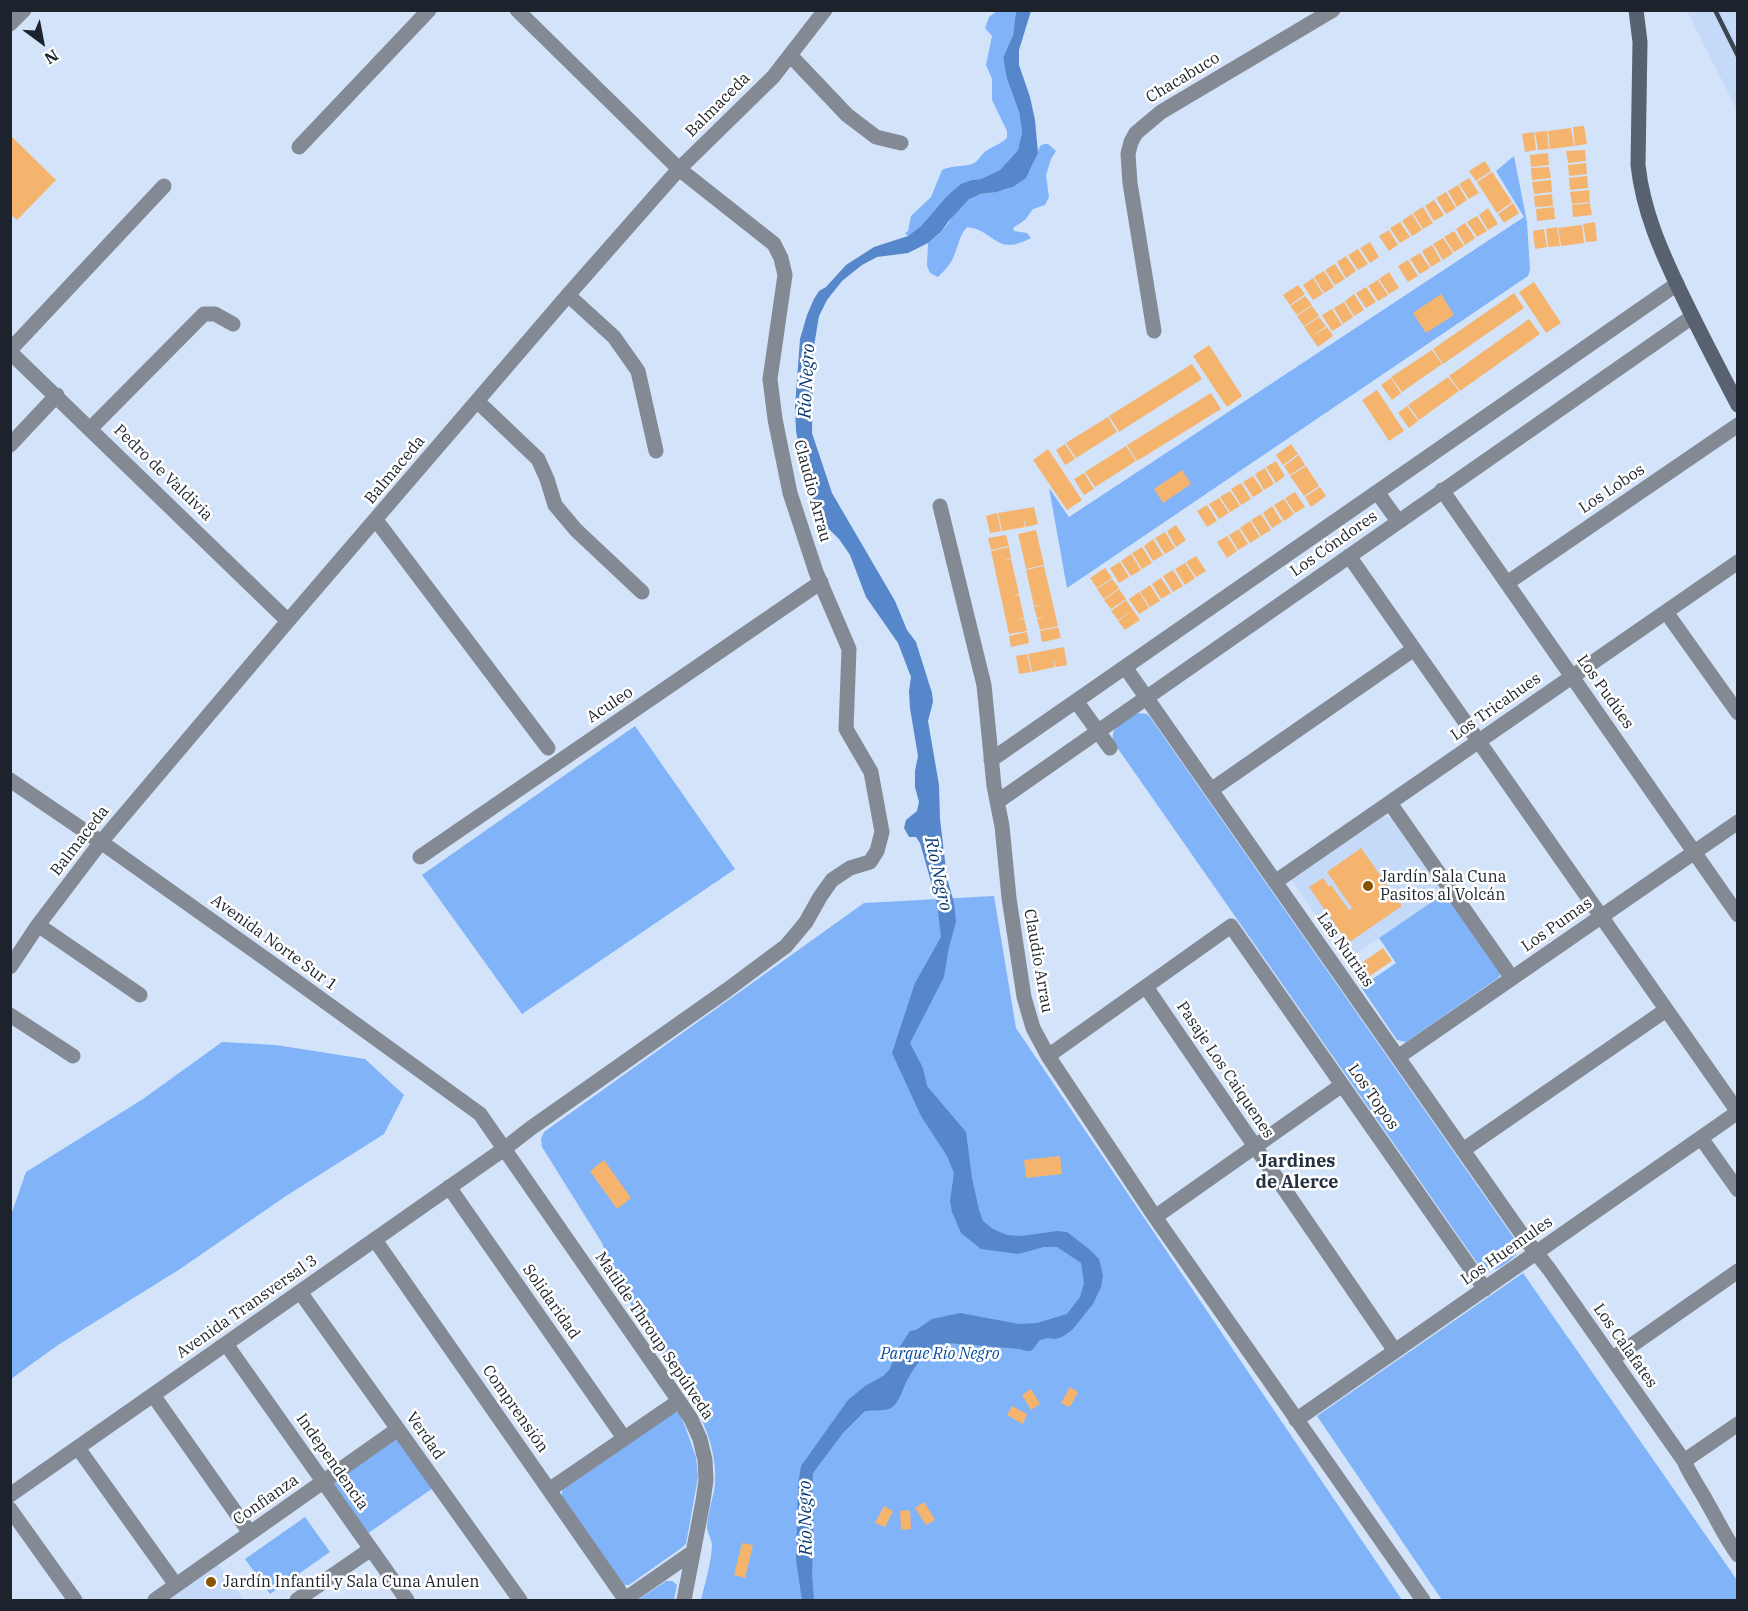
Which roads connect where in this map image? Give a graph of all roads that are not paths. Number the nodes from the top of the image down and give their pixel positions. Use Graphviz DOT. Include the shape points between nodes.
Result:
graph roads {
  1 [pos="24,10"];
  2 [pos="429,10"];
  3 [pos="517,10"];
  4 [pos="825,10"];
  5 [pos="1333,10"];
  6 [pos="1636,10"];
  7 [pos="10,24"];
  8 [pos="790,55"];
  9 [pos="901,143"];
  10 [pos="299,147"];
  11 [pos="679,169"];
  12 [pos="164,186"];
  13 [pos="1677,284"];
  14 [pos="568,295"];
  15 [pos="1692,317"];
  16 [pos="233,324"];
  17 [pos="1154,332"];
  18 [pos="10,351"];
  19 [pos="57,395"];
  20 [pos="477,400"];
  21 [pos="1737,405"];
  22 [pos="1737,425"];
  23 [pos="91,428"];
  24 [pos="10,445"];
  25 [pos="656,451"];
  26 [pos="1442,490"];
  27 [pos="1377,492"];
  28 [pos="940,506"];
  29 [pos="376,520"];
  30 [pos="1398,521"];
  31 [pos="1349,555"];
  32 [pos="1737,562"];
  33 [pos="821,582"];
  34 [pos="1507,583"];
  35 [pos="642,592"];
  36 [pos="1666,612"];
  37 [pos="288,621"];
  38 [pos="1414,649"];
  39 [pos="1125,667"];
  40 [pos="1572,677"];
  41 [pos="1146,697"];
  42 [pos="1076,701"];
  43 [pos="1737,713"];
  44 [pos="1097,731"];
  45 [pos="1479,741"];
  46 [pos="548,748"];
  47 [pos="1110,748"];
  48 [pos="992,760"];
  49 [pos="10,780"];
  50 [pos="1211,790"];
  51 [pos="997,802"];
  52 [pos="1390,803"];
  53 [pos="1737,822"];
  54 [pos="882,832"];
  55 [pos="101,842"];
  56 [pos="1694,852"];
  57 [pos="420,857"];
  58 [pos="1275,882"];
  59 [pos="1737,915"];
  60 [pos="1601,916"];
  61 [pos="38,925"];
  62 [pos="10,967"];
  63 [pos="1512,978"];
  64 [pos="1146,987"];
  65 [pos="140,995"];
  66 [pos="1666,1010"];
  67 [pos="10,1015"];
  68 [pos="73,1056"];
  69 [pos="1048,1056"];
  70 [pos="1398,1057"];
  71 [pos="1342,1085"];
  72 [pos="1737,1112"];
  73 [pos="1701,1138"];
  74 [pos="1255,1146"];
  75 [pos="504,1149"];
  76 [pos="1463,1150"];
  77 [pos="449,1187"];
  78 [pos="1737,1190"];
  79 [pos="1155,1217"];
  80 [pos="375,1240"];
  81 [pos="1536,1253"];
  82 [pos="1737,1271"];
  83 [pos="1485,1289"];
  84 [pos="300,1292"];
  85 [pos="226,1344"];
  86 [pos="1395,1352"];
  87 [pos="1612,1359"];
  88 [pos="153,1395"];
  89 [pos="679,1401"];
  90 [pos="1296,1420"];
  91 [pos="1737,1424"];
  92 [pos="398,1429"];
  93 [pos="624,1438"];
  94 [pos="78,1448"];
  95 [pos="1684,1461"];
  96 [pos="324,1481"];
  97 [pos="549,1490"];
  98 [pos="10,1495"];
  99 [pos="10,1509"];
  100 [pos="250,1533"];
  101 [pos="371,1549"];
  102 [pos="693,1552"];
  103 [pos="1737,1555"];
  104 [pos="176,1586"];
  105 [pos="75,1600"];
  106 [pos="154,1600"];
  107 [pos="297,1600"];
  108 [pos="407,1600"];
  109 [pos="520,1600"];
  110 [pos="625,1600"];
  111 [pos="684,1600"];
  112 [pos="1423,1600"];
  1 -- 7 [label="street"];
  2 -- 10 [label="street"];
  3 -- 11 [label="street, Claudio Arrau"];
  4 -- 8 [label="street, Balmaceda"];
  5 -- 17 [label="street, Chacabuco" via="1161,112 1136,133 1128,154 1130,183"];
  6 -- 13 [label="main road" via="1640,42 1640,183 1656,239"];
  8 -- 9 [label="street" via="847,115 876,137"];
  8 -- 11 [label="street, Balmaceda"];
  11 -- 14 [label="street, Balmaceda"];
  11 -- 33 [label="street, Claudio Arrau" via="774,244 781,258 784,275 770,379 790,493"];
  12 -- 18 [label="street"];
  13 -- 15 [label="main road"];
  13 -- 27 [label="street, Los Cóndores"];
  14 -- 20 [label="street, Balmaceda"];
  14 -- 25 [label="street" via="614,337 638,371"];
  15 -- 21 [label="main road"];
  15 -- 26 [label="street, Los Cóndores"];
  16 -- 23 [label="street" via="214,314 204,314"];
  18 -- 19 [label="street, Pedro de Valdivia"];
  19 -- 23 [label="street, Pedro de Valdivia"];
  19 -- 24 [label="street"];
  20 -- 29 [label="street, Balmaceda"];
  20 -- 35 [label="street" via="537,459 555,505 576,530"];
  22 -- 34 [label="street, Los Lobos"];
  23 -- 37 [label="street, Pedro de Valdivia"];
  26 -- 30 [label="street, Los Cóndores"];
  26 -- 34 [label="street, Los Pudúes"];
  27 -- 30 [label="street"];
  27 -- 39 [label="street, Los Cóndores"];
  28 -- 48 [label="street, Claudio Arrau" via="984,685"];
  29 -- 37 [label="street, Balmaceda"];
  29 -- 46 [label="street"];
  30 -- 31 [label="street, Los Cóndores"];
  31 -- 38 [label="street"];
  31 -- 41 [label="street, Los Cóndores"];
  32 -- 36 [label="street, Los Tricahues"];
  33 -- 54 [label="street, Claudio Arrau" via="849,649 846,729 871,772"];
  33 -- 57 [label="street, Aculeo"];
  34 -- 40 [label="street, Los Pudúes"];
  36 -- 40 [label="street, Los Tricahues"];
  36 -- 43 [label="street"];
  37 -- 55 [label="street, Balmaceda"];
  38 -- 45 [label="street"];
  38 -- 50 [label="street"];
  39 -- 41 [label="street, Las Nutrias"];
  39 -- 42 [label="street, Los Cóndores"];
  40 -- 45 [label="street, Los Tricahues"];
  40 -- 56 [label="street, Los Pudúes"];
  41 -- 44 [label="street, Los Cóndores"];
  41 -- 50 [label="street, Las Nutrias"];
  42 -- 44 [label="street"];
  42 -- 48 [label="street, Los Cóndores"];
  44 -- 47 [label="street"];
  44 -- 51 [label="street, Los Cóndores"];
  45 -- 52 [label="street, Los Tricahues"];
  45 -- 60 [label="street"];
  48 -- 51 [label="street, Claudio Arrau"];
  49 -- 55 [label="street, Avenida Norte Sur 1"];
  50 -- 58 [label="street, Las Nutrias"];
  51 -- 69 [label="street, Claudio Arrau" via="1024,997 1033,1028"];
  52 -- 58 [label="street, Los Tricahues"];
  52 -- 63 [label="street"];
  53 -- 56 [label="street, Los Pumas"];
  54 -- 75 [label="street, Avenida Transversal 3" via="870,862 850,868 832,880 786,946"];
  55 -- 61 [label="street, Balmaceda"];
  55 -- 75 [label="street, Avenida Norte Sur 1" via="480,1114"];
  56 -- 59 [label="street, Los Pudúes"];
  56 -- 60 [label="street, Los Pumas"];
  58 -- 70 [label="street, Las Nutrias"];
  60 -- 63 [label="street, Los Pumas"];
  60 -- 66 [label="street"];
  61 -- 62 [label="street, Balmaceda"];
  61 -- 65 [label="street"];
  63 -- 70 [label="street, Los Pumas"];
  64 -- 69 [label="street"];
  64 -- 71 [label="street, Los Topos" via="1231,927"];
  64 -- 74 [label="street, Pasaje Los Caiquenes"];
  66 -- 72 [label="street"];
  66 -- 76 [label="street"];
  67 -- 68 [label="street"];
  69 -- 79 [label="street, Claudio Arrau"];
  70 -- 76 [label="street, Las Nutrias"];
  71 -- 74 [label="street"];
  71 -- 83 [label="street, Los Topos"];
  72 -- 73 [label="street, Los Huemules"];
  73 -- 78 [label="street"];
  73 -- 81 [label="street, Los Huemules"];
  74 -- 79 [label="street"];
  74 -- 86 [label="street, Pasaje Los Caiquenes"];
  75 -- 77 [label="street, Avenida Transversal 3"];
  75 -- 89 [label="street, Matilde Throup Sepúlveda"];
  76 -- 81 [label="street, Las Nutrias"];
  77 -- 80 [label="street, Avenida Transversal 3"];
  77 -- 93 [label="street, Solidaridad"];
  79 -- 90 [label="street, Claudio Arrau"];
  80 -- 84 [label="street, Avenida Transversal 3"];
  80 -- 97 [label="street, Comprensión"];
  81 -- 83 [label="street, Los Huemules"];
  81 -- 87 [label="street, Los Calafates"];
  82 -- 87 [label="street"];
  83 -- 86 [label="street, Los Huemules"];
  84 -- 85 [label="street, Avenida Transversal 3"];
  84 -- 92 [label="street, Verdad"];
  85 -- 88 [label="street, Avenida Transversal 3"];
  85 -- 96 [label="street, Independencia"];
  86 -- 90 [label="street, Los Huemules"];
  87 -- 95 [label="street, Los Calafates"];
  88 -- 94 [label="street, Avenida Transversal 3"];
  88 -- 100 [label="street"];
  89 -- 93 [label="street"];
  89 -- 102 [label="street, Matilde Throup Sepúlveda" via="696,1429 705,1460 705,1490"];
  90 -- 112 [label="street, Claudio Arrau"];
  91 -- 95 [label="street"];
  92 -- 96 [label="street, Confianza"];
  92 -- 109 [label="street, Verdad"];
  93 -- 97 [label="street"];
  94 -- 98 [label="street, Avenida Transversal 3"];
  94 -- 104 [label="street"];
  95 -- 103 [label="street, Los Calafates"];
  96 -- 100 [label="street, Confianza"];
  96 -- 101 [label="street, Independencia"];
  97 -- 110 [label="street, Comprensión"];
  99 -- 105 [label="street"];
  100 -- 104 [label="street, Confianza"];
  101 -- 107 [label="street"];
  101 -- 108 [label="street, Independencia"];
  102 -- 110 [label="street"];
  102 -- 111 [label="street, Matilde Throup Sepúlveda"];
  104 -- 106 [label="street, Confianza"];
}
